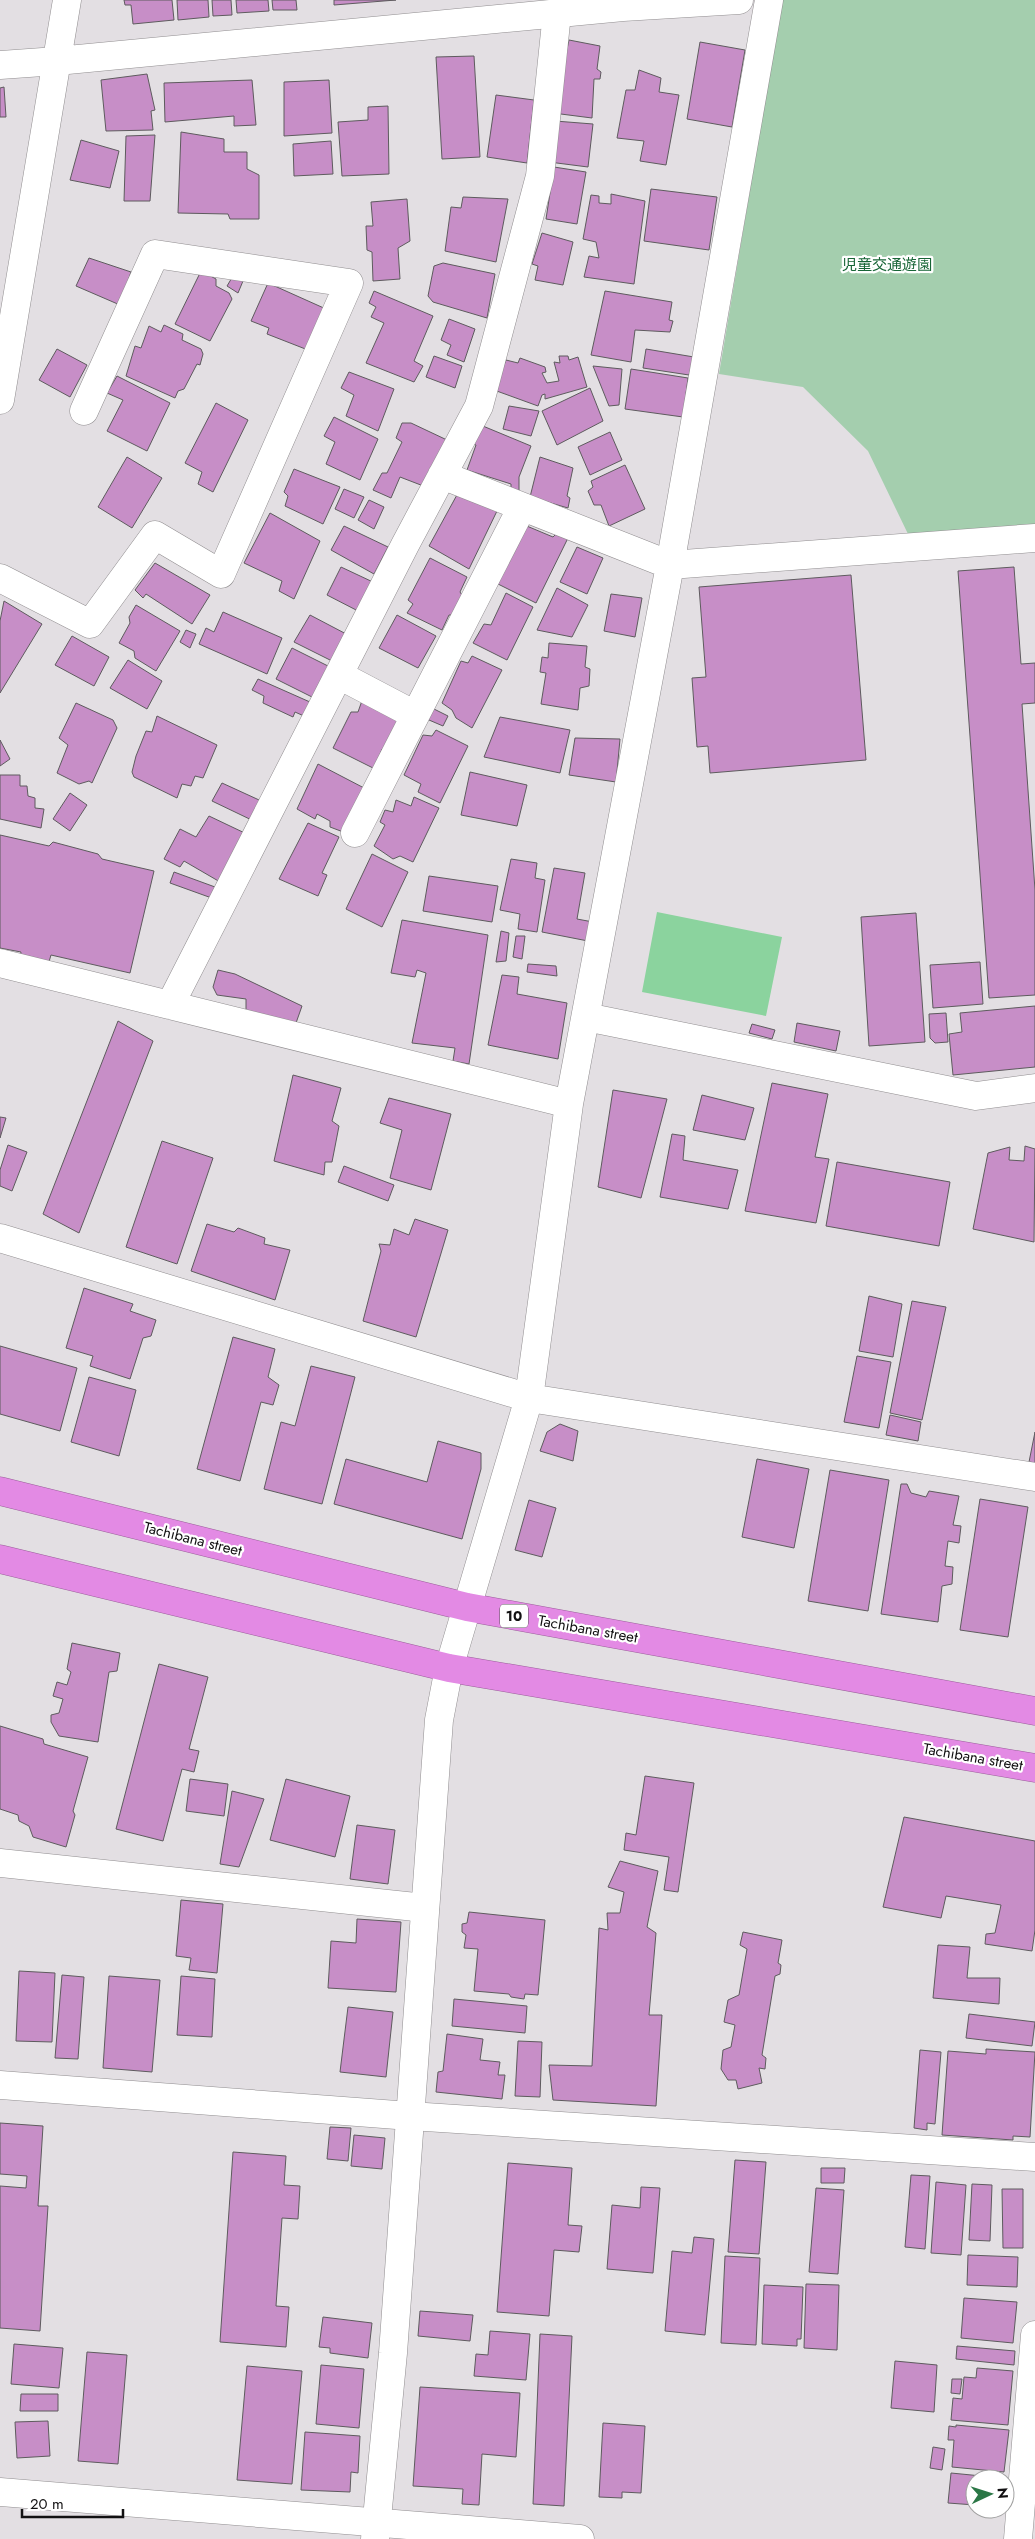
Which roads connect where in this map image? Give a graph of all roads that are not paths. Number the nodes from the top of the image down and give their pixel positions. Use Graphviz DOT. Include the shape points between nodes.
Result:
graph roads {
  1 [pos="67,0"];
  2 [pos="739,0"];
  3 [pos="769,0"];
  4 [pos="620,3"];
  5 [pos="557,13"];
  6 [pos="57,61"];
  7 [pos="0,65"];
  8 [pos="0,400"];
  9 [pos="84,411"];
  10 [pos="442,475"];
  11 [pos="522,507"];
  12 [pos="1035,538"];
  13 [pos="670,565"];
  14 [pos="0,578"];
  15 [pos="339,675"];
  16 [pos="415,715"];
  17 [pos="355,833"];
  18 [pos="0,963"];
  19 [pos="170,1005"];
  20 [pos="586,1017"];
  21 [pos="1035,1088"];
  22 [pos="569,1104"];
  23 [pos="0,1238"];
  24 [pos="529,1398"];
  25 [pos="1035,1477"];
  26 [pos="0,1491"];
  27 [pos="0,1559"];
  28 [pos="467,1607"];
  29 [pos="449,1668"];
  30 [pos="1035,1710"];
  31 [pos="1035,1768"];
  32 [pos="0,1863"];
  33 [pos="425,1908"];
  34 [pos="0,2085"];
  35 [pos="410,2116"];
  36 [pos="1035,2157"];
  37 [pos="1035,2335"];
  38 [pos="0,2492"];
  39 [pos="376,2531"];
  40 [pos="580,2539"];
  41 [pos="1018,2539"];
  1 -- 6 [label="street"];
  2 -- 4 [label="street"];
  3 -- 13 [label="street"];
  4 -- 5 [label="street"];
  5 -- 6 [label="street"];
  5 -- 10 [label="street" via="540,176 479,406"];
  6 -- 7 [label="street"];
  6 -- 8 [label="street"];
  9 -- 14 [label="street" via="155,254 349,283 221,574 154,535 90,624"];
  10 -- 11 [label="street"];
  10 -- 15 [label="street"];
  11 -- 13 [label="street"];
  11 -- 16 [label="street"];
  12 -- 13 [label="street"];
  13 -- 20 [label="street"];
  15 -- 16 [label="street"];
  15 -- 19 [label="street"];
  16 -- 17 [label="street"];
  18 -- 19 [label="street"];
  19 -- 22 [label="street"];
  20 -- 21 [label="street" via="976,1096"];
  20 -- 22 [label="street"];
  22 -- 24 [label="street"];
  23 -- 24 [label="street"];
  24 -- 25 [label="street"];
  24 -- 28 [label="street"];
  26 -- 28 [label="highway, Tachibana street / 10"];
  27 -- 29 [label="highway, Tachibana street"];
  28 -- 29 [label="street"];
  28 -- 30 [label="highway, Tachibana street / 10"];
  29 -- 31 [label="highway, Tachibana street"];
  29 -- 33 [label="street" via="439,1720"];
  32 -- 33 [label="street"];
  33 -- 35 [label="street"];
  34 -- 35 [label="street"];
  35 -- 36 [label="street"];
  35 -- 39 [label="street"];
  37 -- 41 [label="street"];
  38 -- 39 [label="street"];
  39 -- 40 [label="street"];
}
